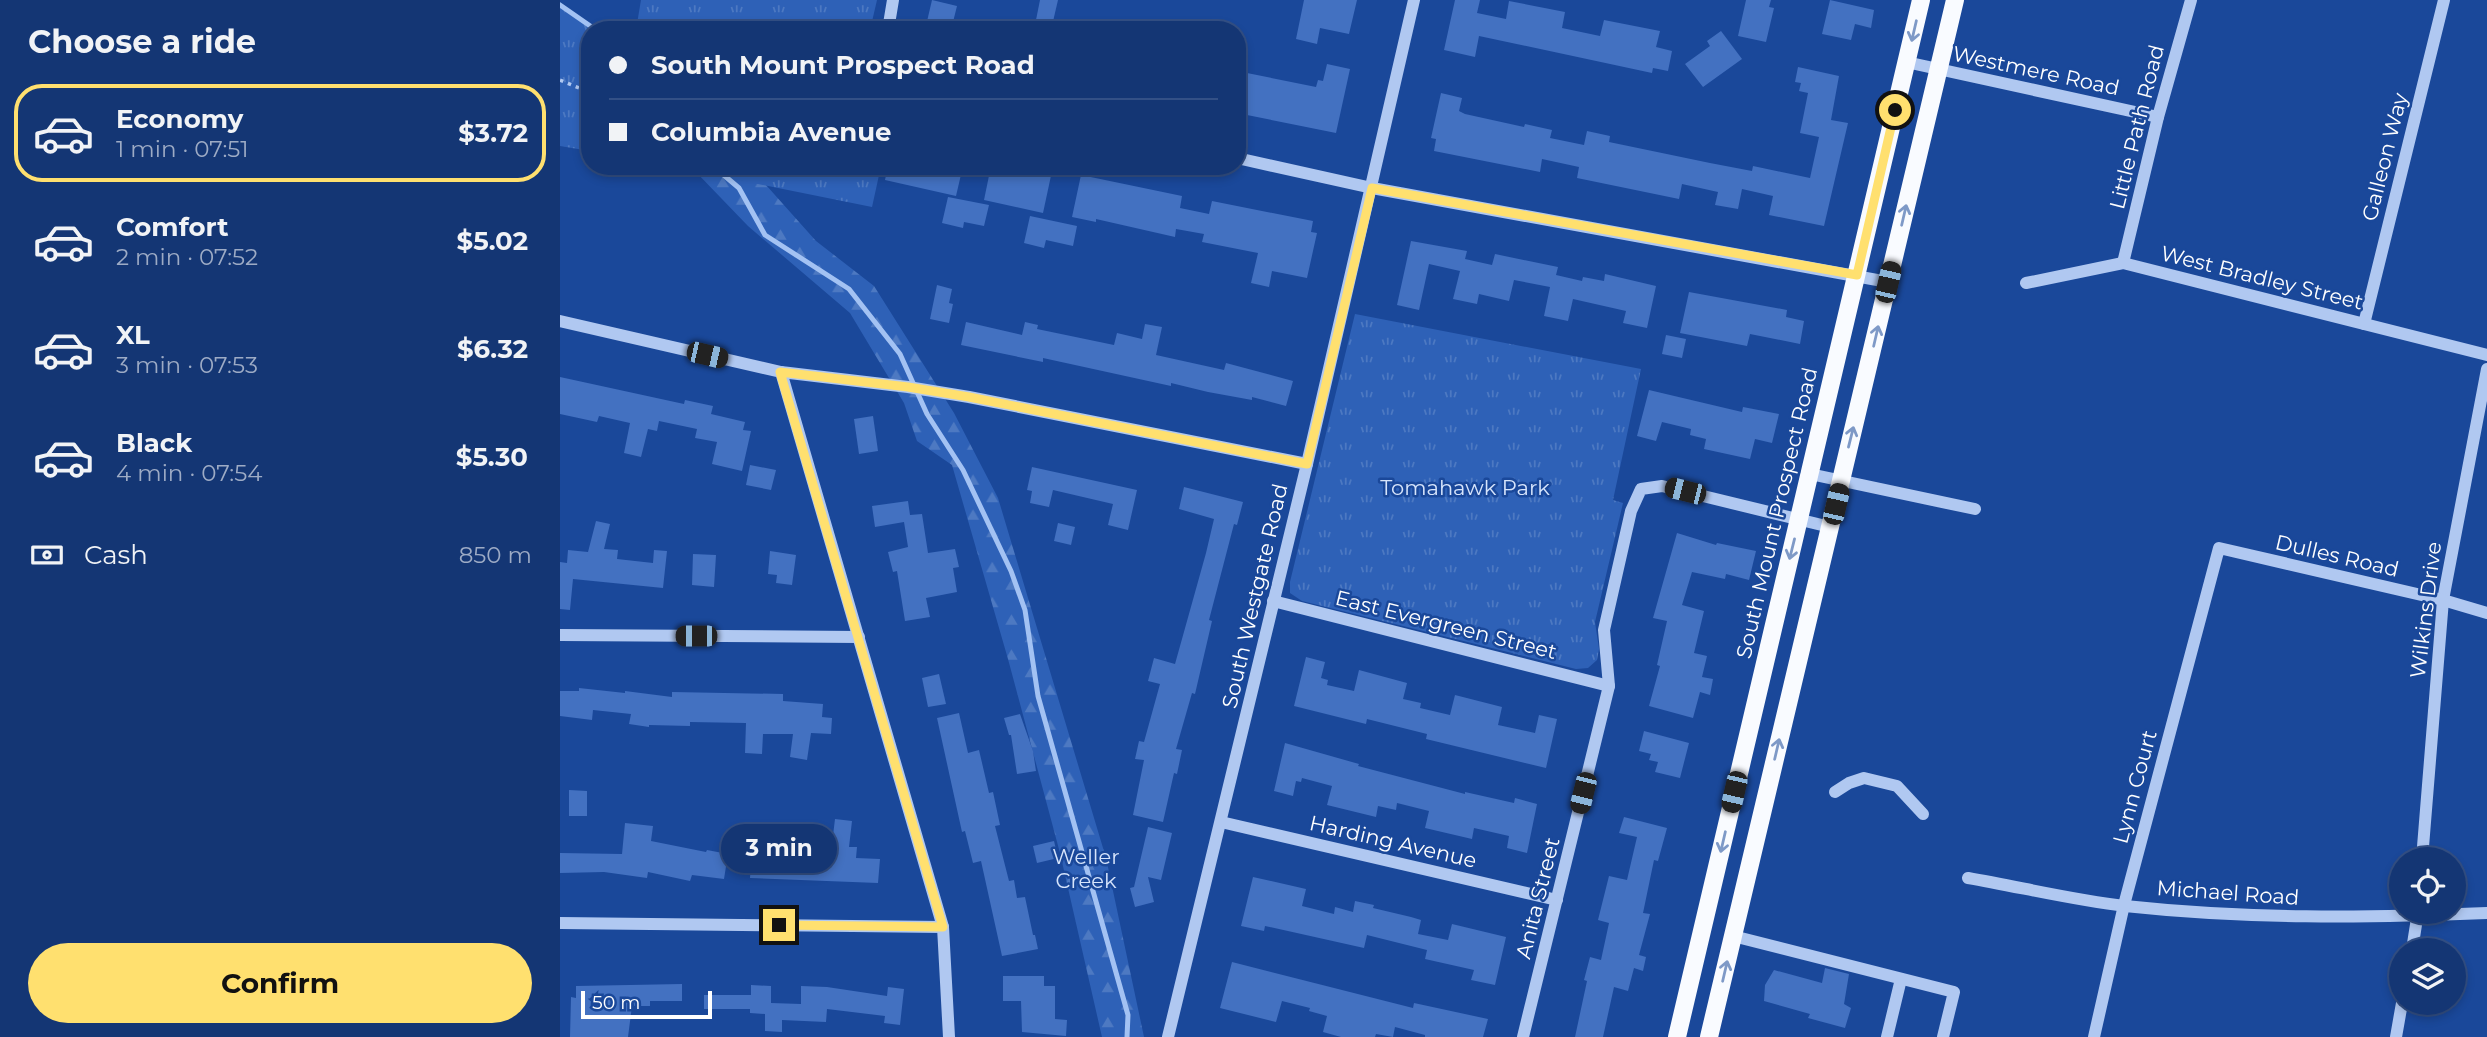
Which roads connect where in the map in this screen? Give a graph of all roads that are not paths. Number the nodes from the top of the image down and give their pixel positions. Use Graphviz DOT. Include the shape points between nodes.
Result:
graph roads {
  1 [pos="893,0"];
  2 [pos="1414,0"];
  3 [pos="1921,0"];
  4 [pos="1955,0"];
  5 [pos="2190,0"];
  6 [pos="2444,0"];
  7 [pos="890,21"];
  8 [pos="1906,62"];
  9 [pos="1939,70"];
  10 [pos="2158,117"];
  11 [pos="1246,160"];
  12 [pos="1372,188"];
  13 [pos="2123,263"];
  14 [pos="1857,275"];
  15 [pos="1888,282"];
  16 [pos="2026,283"];
  17 [pos="560,321"];
  18 [pos="2364,324"];
  19 [pos="2487,355"];
  20 [pos="2487,369"];
  21 [pos="780,372"];
  22 [pos="1307,464"];
  23 [pos="1810,474"];
  24 [pos="1841,480"];
  25 [pos="1975,509"];
  26 [pos="1800,519"];
  27 [pos="1830,527"];
  28 [pos="2219,548"];
  29 [pos="2443,600"];
  30 [pos="1273,601"];
  31 [pos="2487,613"];
  32 [pos="560,635"];
  33 [pos="859,637"];
  34 [pos="1609,686"];
  35 [pos="1835,792"];
  36 [pos="1923,814"];
  37 [pos="1221,822"];
  38 [pos="2423,847"];
  39 [pos="1968,878"];
  40 [pos="1557,900"];
  41 [pos="2124,905"];
  42 [pos="2466,913"];
  43 [pos="2487,913"];
  44 [pos="2389,915"];
  45 [pos="560,923"];
  46 [pos="943,927"];
  47 [pos="1733,936"];
  48 [pos="1901,979"];
  49 [pos="2400,1015"];
  50 [pos="949,1037"];
  51 [pos="1168,1037"];
  52 [pos="1523,1037"];
  53 [pos="1677,1037"];
  54 [pos="1709,1037"];
  55 [pos="1887,1037"];
  56 [pos="1943,1037"];
  57 [pos="2094,1037"];
  58 [pos="2396,1037"];
  1 -- 7 [label="street"];
  2 -- 12 [label="street, South Westgate Road"];
  3 -- 8 [label="main road, South Mount Prospect Road, one-way"];
  4 -- 9 [label="main road"];
  5 -- 10 [label="street, Little Path Road"];
  6 -- 18 [label="street, Galleon Way"];
  8 -- 9 [label="street, Westmere Road"];
  8 -- 14 [label="main road, South Mount Prospect Road"];
  9 -- 10 [label="street, Westmere Road"];
  15 -- 9 [label="main road, one-way"];
  10 -- 13 [label="street, Little Path Road"];
  11 -- 12 [label="street"];
  12 -- 14 [label="street"];
  12 -- 22 [label="street, South Westgate Road"];
  13 -- 16 [label="street, West Bradley Street"];
  13 -- 18 [label="street, West Bradley Street"];
  14 -- 15 [label="street"];
  14 -- 23 [label="main road, South Mount Prospect Road"];
  24 -- 15 [label="main road, one-way"];
  17 -- 21 [label="street"];
  18 -- 19 [label="street, West Bradley Street"];
  20 -- 29 [label="street, Wilkins Drive"];
  21 -- 22 [label="street" via="969,397"];
  21 -- 33 [label="street"];
  22 -- 30 [label="street, South Westgate Road"];
  23 -- 24 [label="street"];
  23 -- 26 [label="main road, South Mount Prospect Road"];
  24 -- 25 [label="street"];
  24 -- 27 [label="main road"];
  26 -- 27 [label="street"];
  26 -- 34 [label="street, Anita Street" via="1662,485 1641,489 1630,511 1604,630"];
  26 -- 53 [label="main road, South Mount Prospect Road, one-way"];
  47 -- 27 [label="main road, one-way"];
  28 -- 29 [label="street, Dulles Road"];
  28 -- 41 [label="street, Lynn Court"];
  29 -- 31 [label="street, Dulles Road"];
  29 -- 38 [label="street, Wilkins Drive"];
  30 -- 34 [label="street, East Evergreen Street"];
  30 -- 37 [label="street, South Westgate Road"];
  32 -- 33 [label="street"];
  33 -- 46 [label="street"];
  34 -- 40 [label="street, Anita Street"];
  35 -- 36 [label="street" via="1864,778 1897,786"];
  37 -- 40 [label="street, Harding Avenue"];
  37 -- 51 [label="street, South Westgate Road"];
  39 -- 41 [label="street, Michael Road"];
  40 -- 52 [label="street, Anita Street"];
  41 -- 44 [label="street, Michael Road" via="2285,917"];
  41 -- 57 [label="street, Lynn Court"];
  42 -- 43 [label="street, Michael Road"];
  45 -- 46 [label="street"];
  46 -- 50 [label="street"];
  47 -- 48 [label="street"];
  54 -- 47 [label="main road, one-way"];
  48 -- 55 [label="street"];
  48 -- 56 [label="street" via="1954,992"];
  49 -- 58 [label="street"];
}
